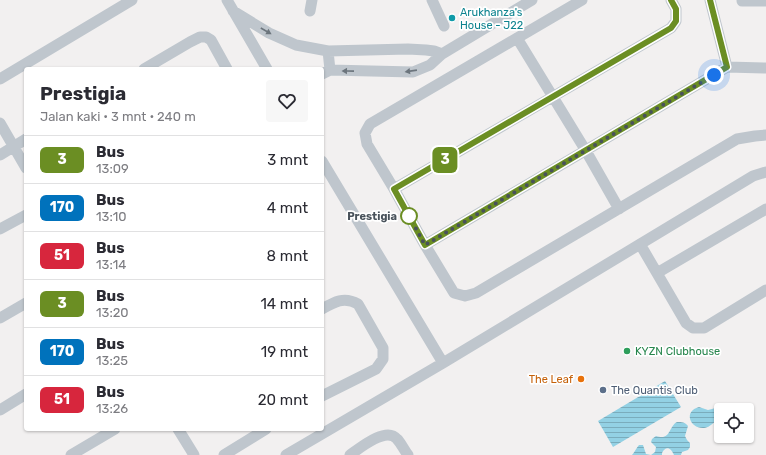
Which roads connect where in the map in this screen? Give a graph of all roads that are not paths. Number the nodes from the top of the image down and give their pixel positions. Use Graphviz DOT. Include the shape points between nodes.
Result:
graph roads {
  1 [pos="132,0"];
  2 [pos="227,0"];
  3 [pos="432,0"];
  4 [pos="532,0"];
  5 [pos="582,0"];
  6 [pos="671,0"];
  7 [pos="710,0"];
  8 [pos="742,1"];
  9 [pos="766,1"];
  10 [pos="233,11"];
  11 [pos="444,26"];
  12 [pos="517,38"];
  13 [pos="328,51"];
  14 [pos="442,54"];
  15 [pos="147,67"];
  16 [pos="226,67"];
  17 [pos="266,67"];
  18 [pos="727,67"];
  19 [pos="766,68"];
  20 [pos="326,72"];
  21 [pos="0,79"];
  22 [pos="553,97"];
  23 [pos="0,123"];
  24 [pos="766,135"];
  25 [pos="24,140"];
  26 [pos="14,146"];
  27 [pos="586,151"];
  28 [pos="0,154"];
  29 [pos="24,164"];
  30 [pos="324,164"];
  31 [pos="766,172"];
  32 [pos="394,189"];
  33 [pos="619,209"];
  34 [pos="766,209"];
  35 [pos="24,216"];
  36 [pos="0,229"];
  37 [pos="640,244"];
  38 [pos="425,245"];
  39 [pos="657,273"];
  40 [pos="766,290"];
  41 [pos="24,304"];
  42 [pos="324,308"];
  43 [pos="0,318"];
  44 [pos="443,363"];
  45 [pos="24,395"];
  46 [pos="324,395"];
  47 [pos="0,410"];
  48 [pos="112,431"];
  49 [pos="179,431"];
  50 [pos="263,431"];
  51 [pos="71,455"];
  52 [pos="194,455"];
  53 [pos="224,455"];
  54 [pos="286,455"];
  55 [pos="350,455"];
  56 [pos="408,455"];
  1 -- 21 [label="street"];
  2 -- 10 [label="street"];
  3 -- 11 [label="street"];
  4 -- 14 [label="street"];
  5 -- 12 [label="street"];
  6 -- 22 [label="street" via="676,9 676,21 671,28"];
  7 -- 18 [label="street"];
  8 -- 9 [label="street"];
  10 -- 13 [label="street, one-way" via="269,33 296,45"];
  10 -- 17 [label="street"];
  12 -- 22 [label="street"];
  12 -- 32 [label="street" via="370,124 365,133 367,144"];
  13 -- 14 [label="street" via="408,49"];
  13 -- 20 [label="street"];
  14 -- 20 [label="street, one-way" via="430,65 413,72"];
  15 -- 16 [label="street" via="200,37 211,40"];
  18 -- 19 [label="street"];
  18 -- 27 [label="street"];
  22 -- 27 [label="street"];
  22 -- 32 [label="street"];
  23 -- 26 [label="street"];
  24 -- 33 [label="street" via="737,139"];
  25 -- 26 [label="street"];
  26 -- 28 [label="street"];
  26 -- 29 [label="street"];
  27 -- 33 [label="street"];
  27 -- 38 [label="street"];
  30 -- 44 [label="street"];
  31 -- 37 [label="street" via="754,176"];
  32 -- 38 [label="street"];
  33 -- 38 [label="street" via="476,293 465,296 454,293"];
  34 -- 39 [label="street"];
  35 -- 36 [label="street"];
  37 -- 39 [label="street"];
  37 -- 44 [label="street"];
  39 -- 40 [label="street" via="686,323 693,328 704,328"];
  41 -- 43 [label="street"];
  42 -- 46 [label="street" via="335,301 353,301 358,304 383,348 383,359 376,368"];
  44 -- 54 [label="street"];
  45 -- 47 [label="street"];
  48 -- 51 [label="street"];
  49 -- 52 [label="street"];
  50 -- 53 [label="street"];
  55 -- 56 [label="street" via="379,436 389,435 397,438"];
}
